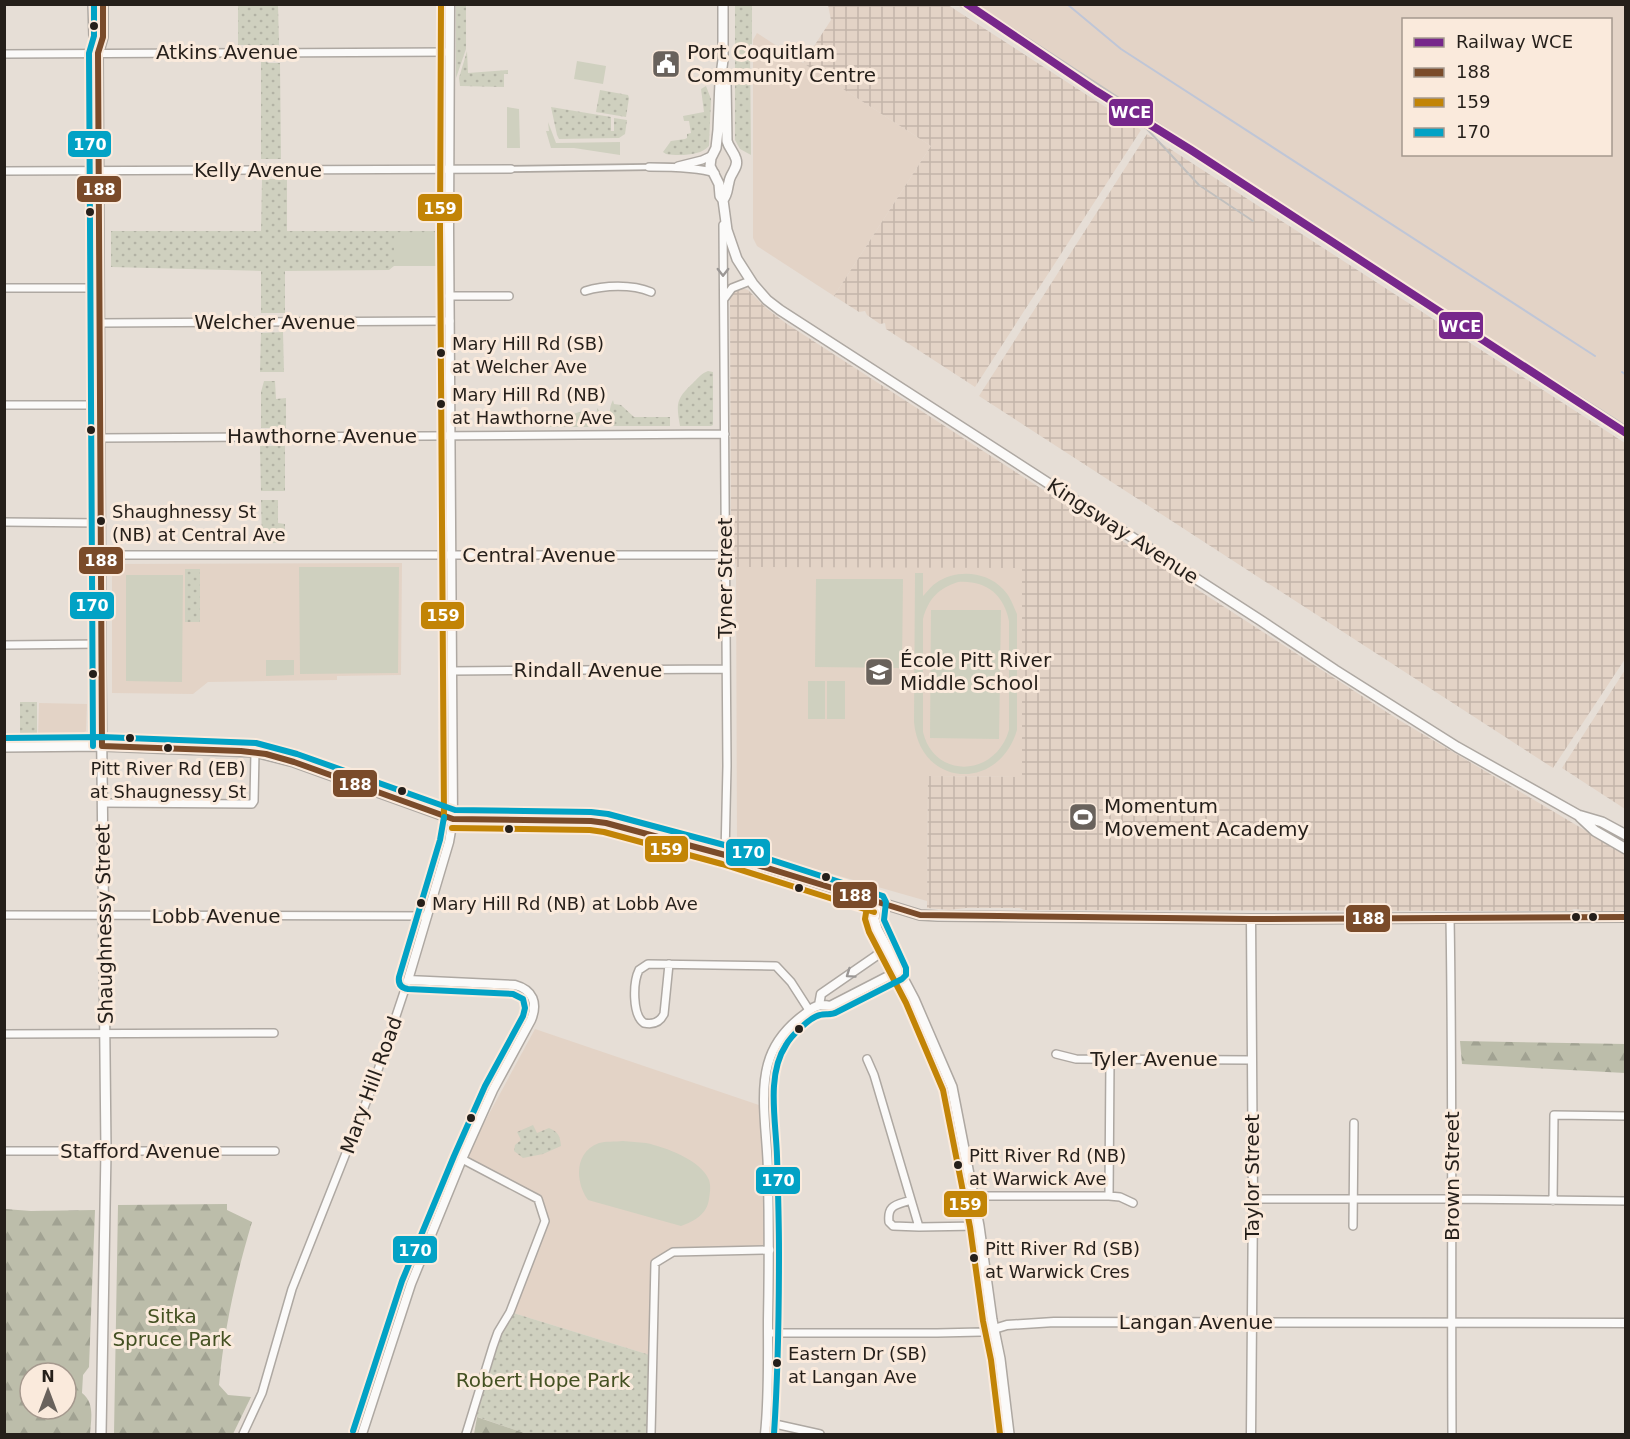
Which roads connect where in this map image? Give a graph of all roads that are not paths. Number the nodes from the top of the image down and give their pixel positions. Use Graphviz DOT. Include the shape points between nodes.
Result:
graph roads {
  1 [pos="93,4"];
  2 [pos="103,4"];
  3 [pos="450,4"];
  4 [pos="723,4"];
  5 [pos="448,52"];
  6 [pos="98,53"];
  7 [pos="4,54"];
  8 [pos="723,60"];
  9 [pos="731,152"];
  10 [pos="713,154"];
  11 [pos="649,167"];
  12 [pos="673,167"];
  13 [pos="511,168"];
  14 [pos="448,169"];
  15 [pos="4,171"];
  16 [pos="99,171"];
  17 [pos="715,173"];
  18 [pos="732,173"];
  19 [pos="723,200"];
  20 [pos="750,281"];
  21 [pos="4,288"];
  22 [pos="99,288"];
  23 [pos="585,291"];
  24 [pos="651,292"];
  25 [pos="449,296"];
  26 [pos="509,296"];
  27 [pos="724,302"];
  28 [pos="450,321"];
  29 [pos="99,323"];
  30 [pos="4,405"];
  31 [pos="100,405"];
  32 [pos="725,434"];
  33 [pos="450,436"];
  34 [pos="100,438"];
  35 [pos="4,522"];
  36 [pos="100,523"];
  37 [pos="100,555"];
  38 [pos="451,555"];
  39 [pos="725,555"];
  40 [pos="101,644"];
  41 [pos="4,645"];
  42 [pos="725,669"];
  43 [pos="451,670"];
  44 [pos="102,746"];
  45 [pos="4,747"];
  46 [pos="255,752"];
  47 [pos="102,803"];
  48 [pos="1578,815"];
  49 [pos="453,819"];
  50 [pos="1626,835"];
  51 [pos="1626,849"];
  52 [pos="725,855"];
  53 [pos="877,903"];
  54 [pos="4,915"];
  55 [pos="103,916"];
  56 [pos="428,916"];
  57 [pos="1450,917"];
  58 [pos="1626,917"];
  59 [pos="1251,919"];
  60 [pos="885,945"];
  61 [pos="669,964"];
  62 [pos="898,970"];
  63 [pos="408,980"];
  64 [pos="819,1005"];
  65 [pos="809,1010"];
  66 [pos="105,1033"];
  67 [pos="274,1033"];
  68 [pos="4,1034"];
  69 [pos="1056,1054"];
  70 [pos="867,1059"];
  71 [pos="1110,1059"];
  72 [pos="1251,1060"];
  73 [pos="1626,1116"];
  74 [pos="1354,1123"];
  75 [pos="4,1151"];
  76 [pos="106,1151"];
  77 [pos="274,1151"];
  78 [pos="462,1159"];
  79 [pos="974,1196"];
  80 [pos="1109,1196"];
  81 [pos="1353,1198"];
  82 [pos="1253,1199"];
  83 [pos="1452,1199"];
  84 [pos="911,1200"];
  85 [pos="1553,1201"];
  86 [pos="1626,1201"];
  87 [pos="1133,1203"];
  88 [pos="979,1226"];
  89 [pos="1353,1226"];
  90 [pos="920,1227"];
  91 [pos="770,1250"];
  92 [pos="1251,1322"];
  93 [pos="1450,1323"];
  94 [pos="1626,1323"];
  95 [pos="994,1329"];
  96 [pos="768,1333"];
  97 [pos="766,1422"];
  98 [pos="101,1434"];
  99 [pos="243,1434"];
  100 [pos="362,1434"];
  101 [pos="466,1434"];
  102 [pos="651,1434"];
  103 [pos="765,1434"];
  104 [pos="820,1434"];
  105 [pos="1009,1434"];
  106 [pos="1251,1434"];
  107 [pos="1452,1434"];
  1 -- 6 [label="main road, Shaughnessy Street"];
  2 -- 6 [label="main road, Shaughnessy Street" via="103,37"];
  3 -- 5 [label="street, Mary Hill Road"];
  4 -- 8 [label="main road, Kingsway Avenue"];
  5 -- 6 [label="street, Atkins Avenue"];
  5 -- 14 [label="street, Mary Hill Road"];
  6 -- 7 [label="street, Atkins Avenue"];
  6 -- 16 [label="main road, Shaughnessy Street"];
  8 -- 9 [label="main road, Kingsway Avenue"];
  8 -- 10 [label="main road, Kingsway Avenue"];
  9 -- 10 [label="main road" via="723,149"];
  9 -- 18 [label="main road, Kingsway Avenue" via="737,164"];
  10 -- 12 [label="street"];
  10 -- 17 [label="main road, Kingsway Avenue" via="710,166"];
  11 -- 12 [label="street"];
  11 -- 13 [label="street"];
  12 -- 17 [label="street"];
  13 -- 14 [label="street, Kelly Avenue"];
  14 -- 16 [label="street, Kelly Avenue"];
  14 -- 25 [label="street, Mary Hill Road"];
  15 -- 16 [label="street, Kelly Avenue"];
  16 -- 22 [label="main road, Shaughnessy Street"];
  17 -- 18 [label="main road"];
  17 -- 19 [label="main road, Kingsway Avenue"];
  18 -- 19 [label="main road, Kingsway Avenue"];
  19 -- 20 [label="main road, Kingsway Avenue" via="731,246"];
  19 -- 27 [label="street, Tyner Street, one-way"];
  20 -- 27 [label="street" via="730,289"];
  20 -- 48 [label="main road, Kingsway Avenue" via="780,310 1335,670 1458,747"];
  21 -- 22 [label="street"];
  22 -- 29 [label="main road, Shaughnessy Street"];
  23 -- 24 [label="street" via="625,287"];
  25 -- 26 [label="street"];
  25 -- 28 [label="street, Mary Hill Road"];
  27 -- 32 [label="street, Tyner Street"];
  28 -- 29 [label="street, Welcher Avenue"];
  28 -- 33 [label="street, Mary Hill Road"];
  29 -- 31 [label="main road, Shaughnessy Street"];
  30 -- 31 [label="street"];
  31 -- 34 [label="main road, Shaughnessy Street"];
  32 -- 33 [label="street, Hawthorne Avenue"];
  32 -- 39 [label="street, Tyner Street"];
  33 -- 34 [label="street, Hawthorne Avenue"];
  33 -- 38 [label="street, Mary Hill Road"];
  34 -- 36 [label="main road, Shaughnessy Street"];
  35 -- 36 [label="street"];
  36 -- 37 [label="main road, Shaughnessy Street"];
  37 -- 38 [label="street, Central Avenue"];
  37 -- 40 [label="main road, Shaughnessy Street"];
  38 -- 39 [label="street, Central Avenue"];
  38 -- 43 [label="street, Mary Hill Road"];
  39 -- 42 [label="street, Tyner Street"];
  40 -- 41 [label="street"];
  40 -- 44 [label="main road, Shaughnessy Street"];
  42 -- 43 [label="street, Rindall Avenue"];
  42 -- 52 [label="street, Tyner Street"];
  43 -- 49 [label="street, Mary Hill Road"];
  44 -- 45 [label="main road"];
  44 -- 46 [label="main road"];
  44 -- 47 [label="main road, Shaughnessy Street"];
  46 -- 47 [label="street" via="252,804"];
  46 -- 49 [label="main road" via="286,759"];
  47 -- 55 [label="main road, Shaughnessy Street"];
  48 -- 50 [label="main road, Kingsway Avenue"];
  48 -- 51 [label="main road, Kingsway Avenue" via="1595,831"];
  49 -- 52 [label="main road" via="591,821"];
  49 -- 56 [label="street, Mary Hill Road"];
  52 -- 53 [label="main road"];
  53 -- 59 [label="main road" via="938,916"];
  53 -- 60 [label="main road" via="875,922"];
  54 -- 55 [label="street, Lobb Avenue"];
  55 -- 56 [label="street, Lobb Avenue"];
  55 -- 66 [label="main road, Shaughnessy Street"];
  56 -- 63 [label="street, Mary Hill Road"];
  57 -- 58 [label="main road"];
  57 -- 59 [label="main road"];
  57 -- 83 [label="street, Brown Street"];
  59 -- 72 [label="street, Taylor Street"];
  60 -- 62 [label="main road"];
  60 -- 64 [label="street, one-way" via="876,956 821,994"];
  61 -- 61 [label="street" via="664,1014 655,1023 644,1023 636,1009 637,974 648,964"];
  61 -- 65 [label="street" via="776,966"];
  62 -- 64 [label="street" via="830,1006"];
  62 -- 79 [label="main road" via="952,1087"];
  63 -- 78 [label="street" via="515,985 529,992 534,1000 531,1020"];
  63 -- 99 [label="street, Mary Hill Road" via="373,1085 292,1289 262,1393"];
  64 -- 65 [label="street"];
  65 -- 91 [label="street" via="778,1040 766,1070"];
  66 -- 67 [label="street"];
  66 -- 68 [label="street"];
  66 -- 76 [label="main road, Shaughnessy Street"];
  69 -- 71 [label="street, Tyler Avenue" via="1076,1059"];
  70 -- 84 [label="street"];
  71 -- 72 [label="street, Tyler Avenue"];
  71 -- 80 [label="street"];
  72 -- 82 [label="street, Taylor Street"];
  73 -- 85 [label="street" via="1554,1115"];
  74 -- 81 [label="street"];
  75 -- 76 [label="street, Stafford Avenue"];
  76 -- 77 [label="street, Stafford Avenue"];
  76 -- 98 [label="main road, Shaughnessy Street"];
  78 -- 100 [label="street" via="411,1284"];
  78 -- 101 [label="street" via="538,1199 545,1221 510,1312 498,1332"];
  79 -- 80 [label="street"];
  79 -- 88 [label="main road"];
  80 -- 87 [label="street"];
  81 -- 82 [label="street"];
  81 -- 83 [label="street"];
  81 -- 89 [label="street"];
  82 -- 92 [label="street, Taylor Street"];
  83 -- 85 [label="street"];
  83 -- 93 [label="street, Brown Street"];
  84 -- 90 [label="street"];
  84 -- 90 [label="street" via="892,1206 889,1222 893,1226"];
  85 -- 86 [label="street"];
  88 -- 90 [label="street"];
  88 -- 95 [label="main road"];
  91 -- 96 [label="street"];
  91 -- 102 [label="street" via="673,1252 655,1263"];
  92 -- 93 [label="street, Langan Avenue"];
  92 -- 95 [label="street, Langan Avenue" via="1054,1322"];
  92 -- 106 [label="street, Taylor Street"];
  93 -- 94 [label="street, Langan Avenue"];
  93 -- 107 [label="street, Brown Street"];
  95 -- 96 [label="street, Langan Avenue"];
  95 -- 105 [label="main road"];
  96 -- 97 [label="street"];
  97 -- 103 [label="street"];
  97 -- 104 [label="street"];
}
